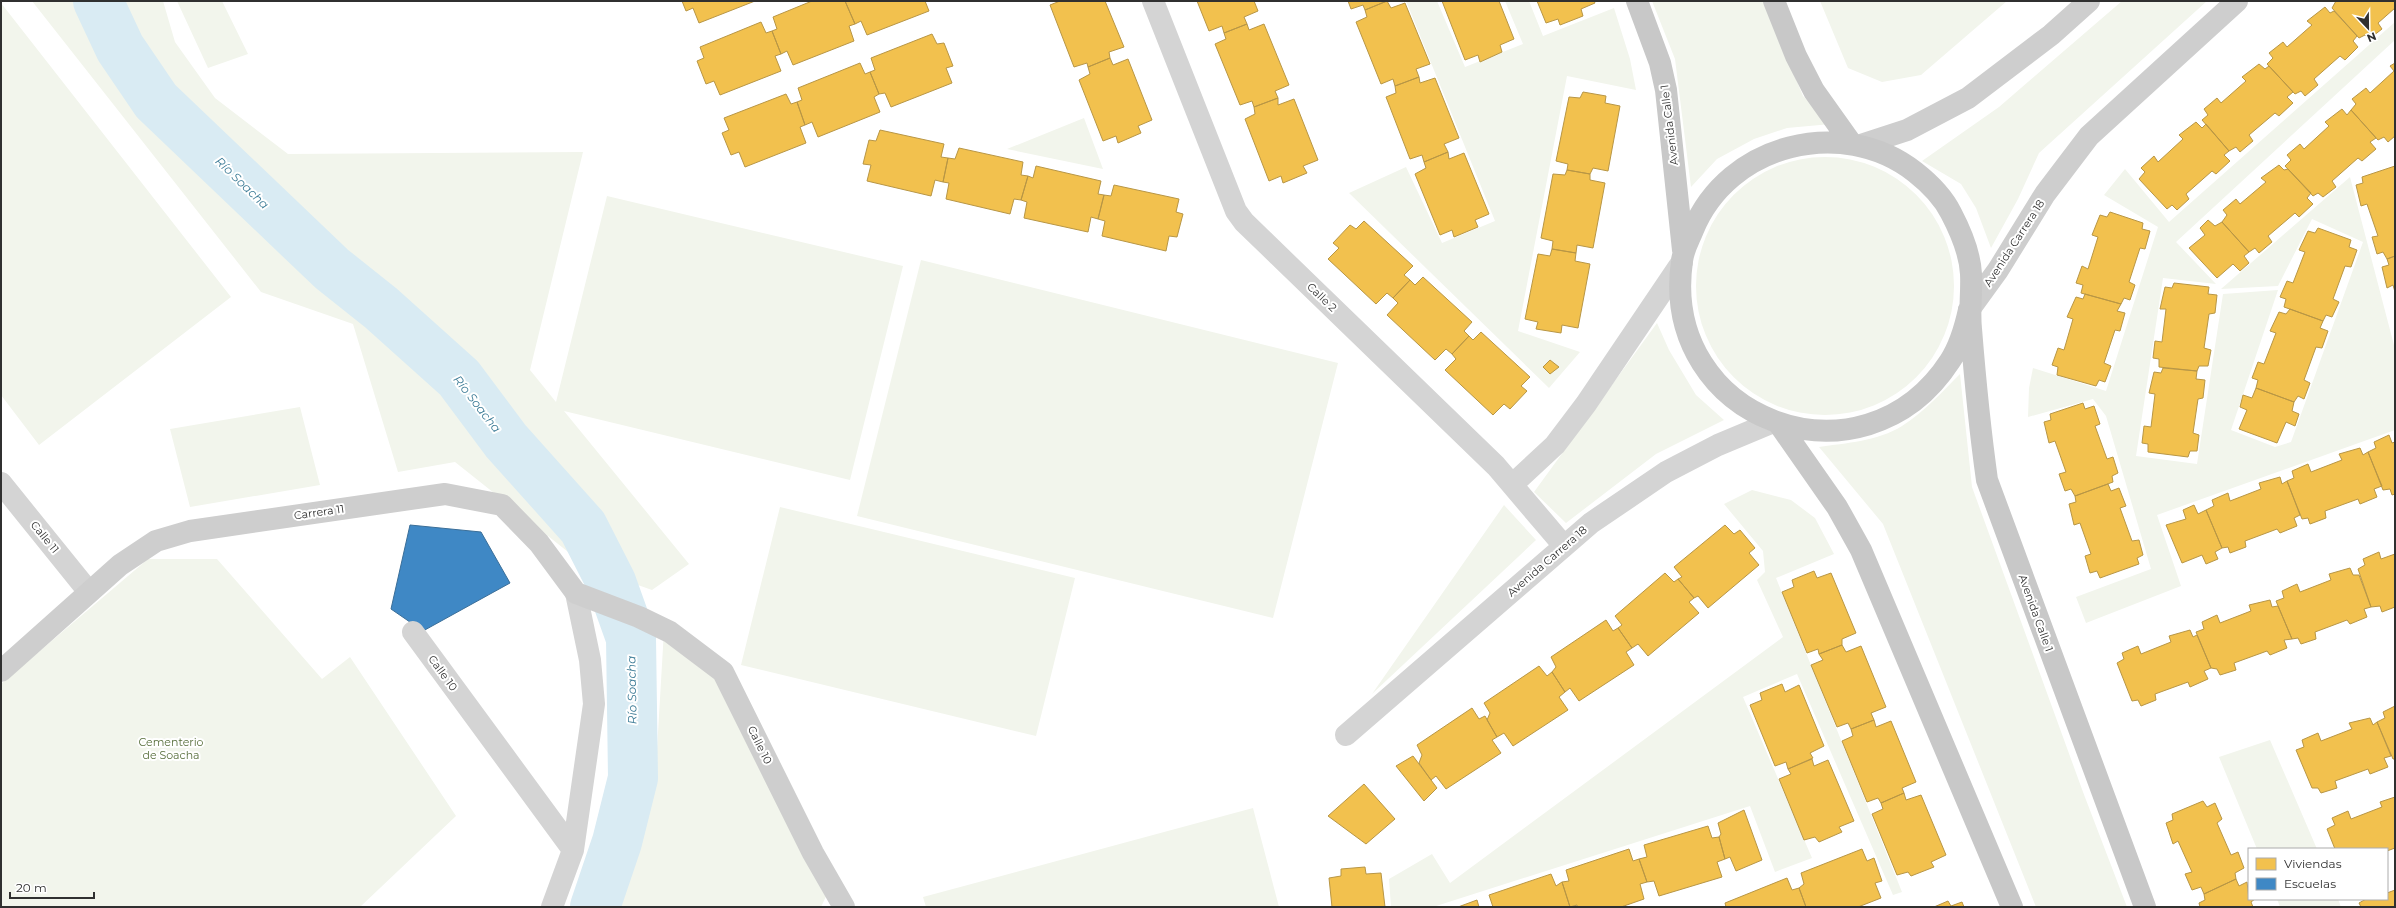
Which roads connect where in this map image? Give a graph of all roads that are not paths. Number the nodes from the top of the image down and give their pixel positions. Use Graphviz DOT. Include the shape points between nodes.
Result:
graph roads {
  1 [pos="1153,1"];
  2 [pos="1636,1"];
  3 [pos="1774,1"];
  4 [pos="2089,1"];
  5 [pos="2237,1"];
  6 [pos="1856,144"];
  7 [pos="1683,257"];
  8 [pos="1969,310"];
  9 [pos="1776,423"];
  10 [pos="1,483"];
  11 [pos="1513,484"];
  12 [pos="1564,546"];
  13 [pos="89,592"];
  14 [pos="584,597"];
  15 [pos="413,632"];
  16 [pos="1,671"];
  17 [pos="1346,735"];
  18 [pos="573,850"];
  19 [pos="552,907"];
  20 [pos="844,907"];
  21 [pos="2012,907"];
  22 [pos="2145,907"];
  1 -- 11 [label="street, Calle 2" via="1236,211 1244,222"];
  2 -- 7 [label="main road, Avenida Calle 1" via="1660,63 1666,90"];
  3 -- 6 [label="main road" via="1796,56 1814,91"];
  4 -- 6 [label="street" via="2051,35 1968,98 1906,130"];
  5 -- 8 [label="street, Avenida Carrera 18" via="2089,136 2045,194 1998,270"];
  6 -- 7 [label="main road" via="1807,142 1765,154 1728,178 1700,212"];
  6 -- 8 [label="main road" via="1901,162 1928,183 1949,209 1964,240 1971,274"];
  7 -- 9 [label="main road" via="1680,302 1690,340 1710,375 1738,403"];
  7 -- 11 [label="street" via="1586,404 1555,445"];
  8 -- 9 [label="main road, Avenida Carrera 18" via="1962,336 1950,360 1926,391 1894,414 1857,428 1818,431"];
  8 -- 22 [label="main road, Avenida Calle 1" via="1987,480"];
  9 -- 12 [label="street, Avenida Carrera 18" via="1718,445 1666,472 1591,523"];
  9 -- 21 [label="main road" via="1837,507 1861,550"];
  10 -- 13 [label="street, Calle 11"];
  11 -- 12 [label="street, Calle 2"];
  12 -- 17 [label="street, Avenida Carrera 18"];
  13 -- 14 [label="street, Carrera 11" via="120,565 156,541 190,531 445,494 502,505 540,543"];
  13 -- 16 [label="street, Carrera 11"];
  14 -- 18 [label="street" via="594,704"];
  14 -- 20 [label="street, Calle 10" via="639,617 670,632 723,672 813,853"];
  15 -- 18 [label="street, Calle 10"];
  18 -- 19 [label="street"];
}
